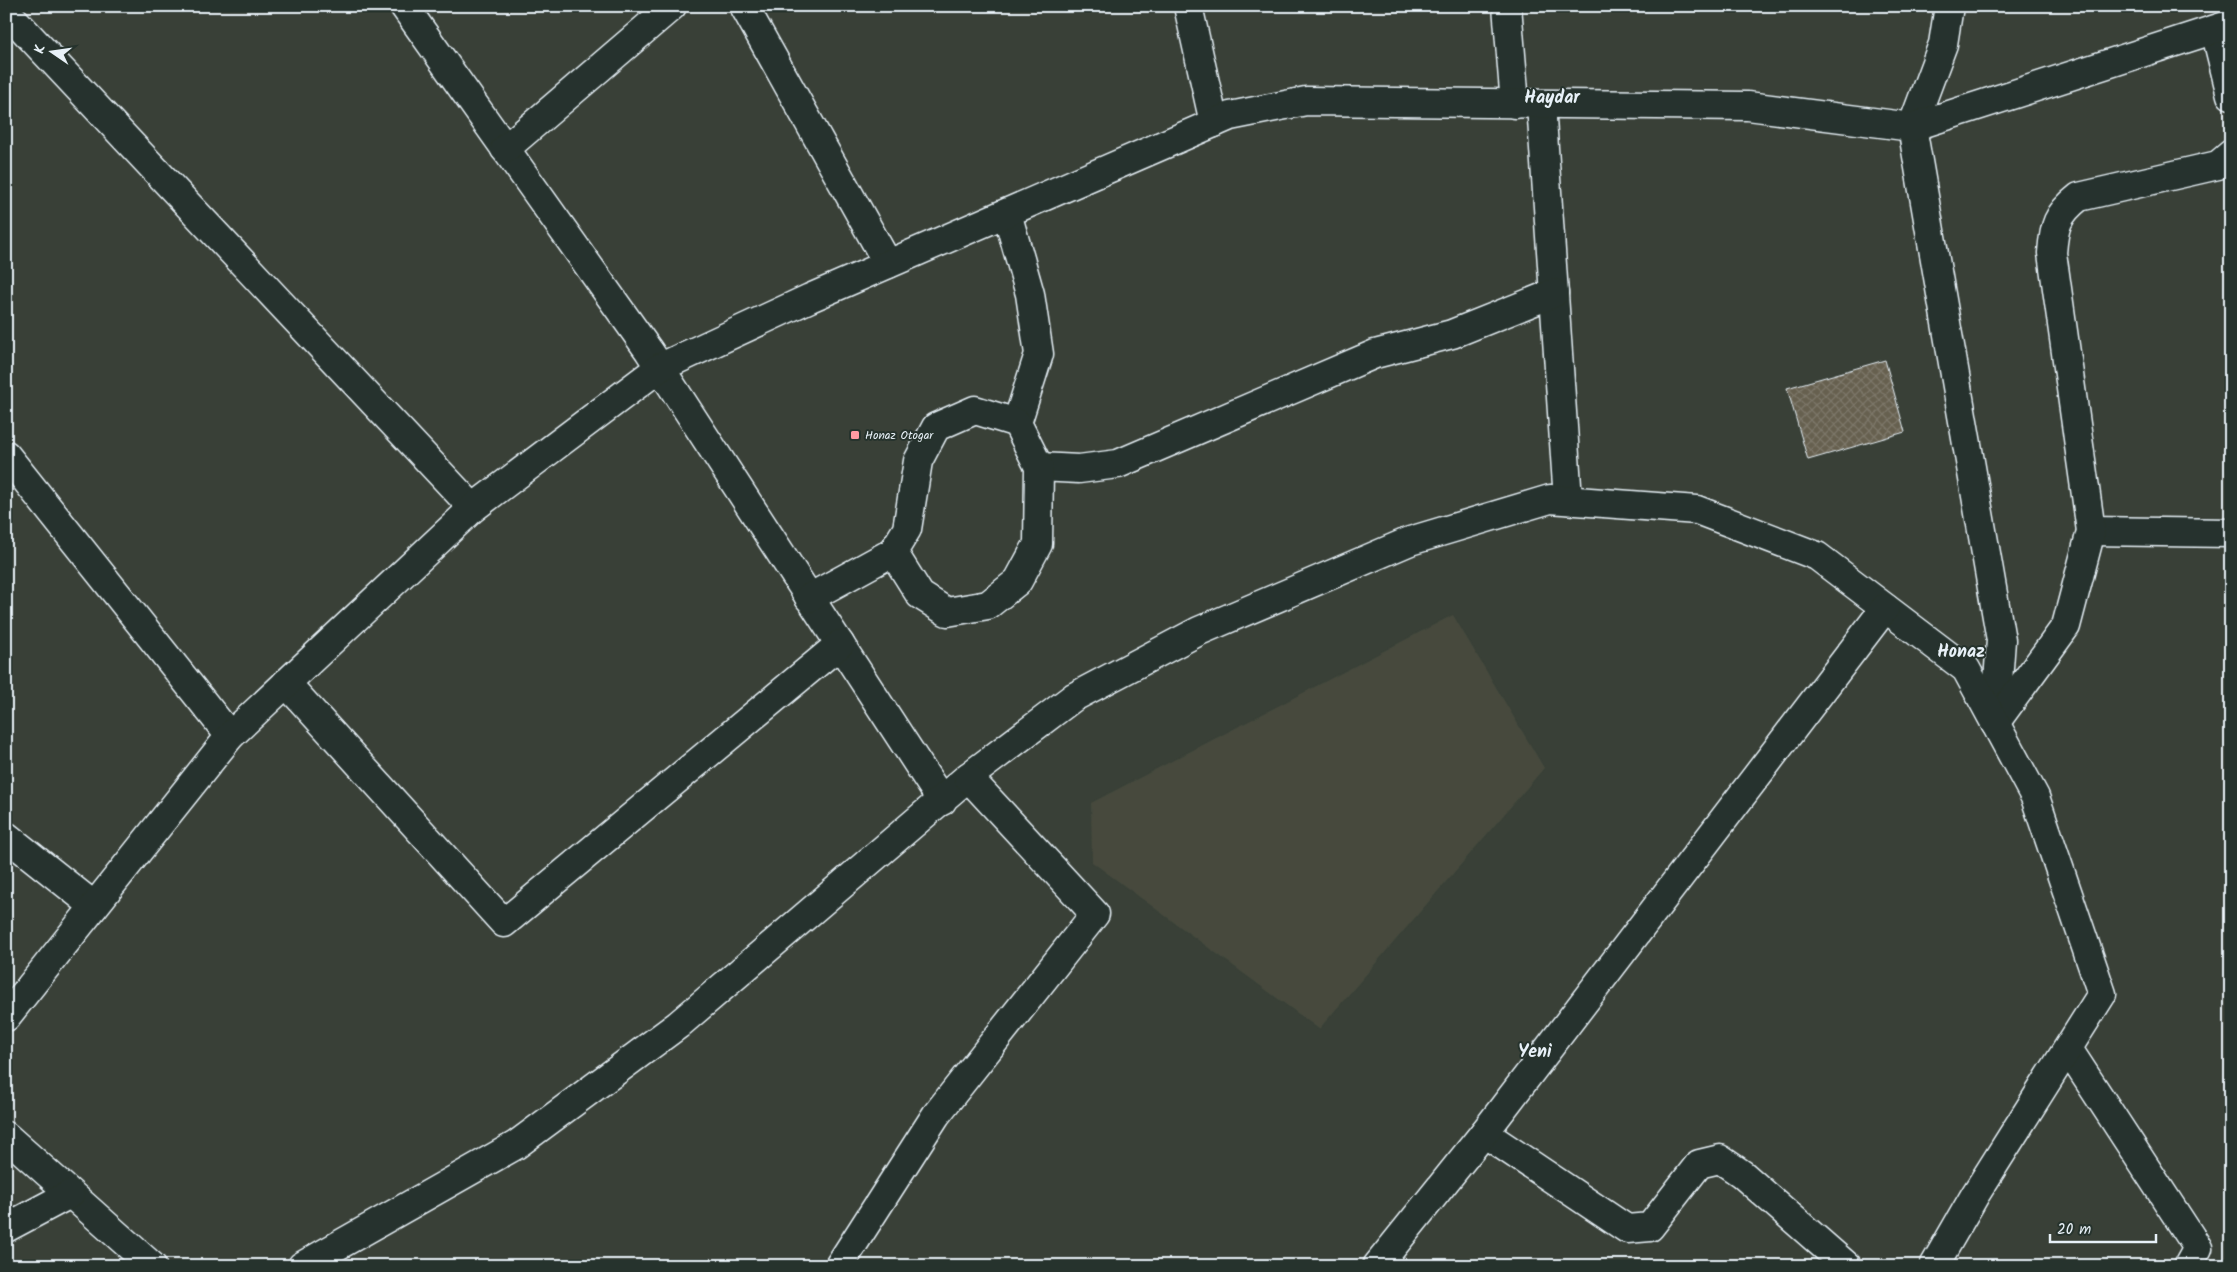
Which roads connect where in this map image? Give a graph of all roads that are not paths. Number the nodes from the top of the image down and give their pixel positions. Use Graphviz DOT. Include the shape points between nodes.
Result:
graph roads {
  1 [pos="404,6"];
  2 [pos="672,6"];
  3 [pos="744,6"];
  4 [pos="1188,6"];
  5 [pos="1507,6"];
  6 [pos="1949,6"];
  7 [pos="6,11"];
  8 [pos="2223,27"];
  9 [pos="2231,95"];
  10 [pos="1528,104"];
  11 [pos="1214,123"];
  12 [pos="1912,127"];
  13 [pos="505,149"];
  14 [pos="2231,154"];
  15 [pos="1007,213"];
  16 [pos="888,264"];
  17 [pos="1554,293"];
  18 [pos="659,368"];
  19 [pos="1017,422"];
  20 [pos="6,455"];
  21 [pos="1039,467"];
  22 [pos="1568,500"];
  23 [pos="473,508"];
  24 [pos="2091,531"];
  25 [pos="2231,533"];
  26 [pos="893,552"];
  27 [pos="810,598"];
  28 [pos="1885,608"];
  29 [pos="840,644"];
  30 [pos="286,683"];
  31 [pos="1996,723"];
  32 [pos="230,736"];
  33 [pos="968,777"];
  34 [pos="942,801"];
  35 [pos="6,836"];
  36 [pos="94,906"];
  37 [pos="6,1017"];
  38 [pos="2068,1048"];
  39 [pos="1484,1133"];
  40 [pos="6,1136"];
  41 [pos="70,1194"];
  42 [pos="6,1228"];
  43 [pos="341,1256"];
  44 [pos="152,1266"];
  45 [pos="302,1266"];
  46 [pos="839,1266"];
  47 [pos="1377,1266"];
  48 [pos="1847,1266"];
  49 [pos="1934,1266"];
  50 [pos="2188,1266"];
  1 -- 13 [label="street"];
  2 -- 13 [label="street"];
  3 -- 16 [label="street"];
  4 -- 11 [label="street"];
  5 -- 10 [label="street"];
  6 -- 12 [label="street" via="1944,44"];
  7 -- 23 [label="street"];
  8 -- 9 [label="street"];
  8 -- 12 [label="street"];
  10 -- 11 [label="street" via="1306,101 1230,116"];
  10 -- 12 [label="street" via="1748,106"];
  10 -- 17 [label="street"];
  11 -- 15 [label="street"];
  12 -- 31 [label="street" via="2001,640"];
  13 -- 18 [label="street"];
  14 -- 24 [label="street" via="2218,165 2079,197 2063,209 2054,230 2052,253"];
  15 -- 16 [label="street"];
  15 -- 19 [label="street" via="1030,294 1039,354"];
  16 -- 18 [label="street"];
  17 -- 21 [label="street" via="1452,334 1375,354 1118,464 1079,468"];
  17 -- 22 [label="street"];
  18 -- 23 [label="street"];
  18 -- 27 [label="street"];
  19 -- 21 [label="street"];
  19 -- 26 [label="street" via="975,410 936,427 918,461 908,529"];
  20 -- 32 [label="street"];
  21 -- 26 [label="street" via="1038,544 1018,581 988,605 947,612 920,595"];
  22 -- 28 [label="street" via="1697,510 1817,556"];
  22 -- 33 [label="street" via="1550,499 1410,541 1199,631 1074,697"];
  23 -- 30 [label="street"];
  24 -- 25 [label="street"];
  24 -- 31 [label="street" via="2066,626"];
  26 -- 27 [label="street"];
  27 -- 29 [label="street"];
  28 -- 31 [label="street" via="1966,669"];
  28 -- 39 [label="street"];
  29 -- 30 [label="street" via="504,923"];
  29 -- 34 [label="street"];
  30 -- 32 [label="street"];
  31 -- 38 [label="street" via="2035,797 2102,994"];
  32 -- 36 [label="street"];
  33 -- 34 [label="street"];
  33 -- 46 [label="street" via="1095,914 936,1115"];
  34 -- 43 [label="street" via="678,1025 516,1145"];
  35 -- 36 [label="street"];
  36 -- 37 [label="street"];
  38 -- 49 [label="street"];
  38 -- 50 [label="street" via="2198,1248"];
  39 -- 47 [label="street"];
  39 -- 48 [label="street" via="1627,1229 1650,1227 1699,1164 1720,1159 1742,1174"];
  40 -- 41 [label="street"];
  41 -- 42 [label="street"];
  41 -- 44 [label="street"];
  43 -- 45 [label="street"];
}
